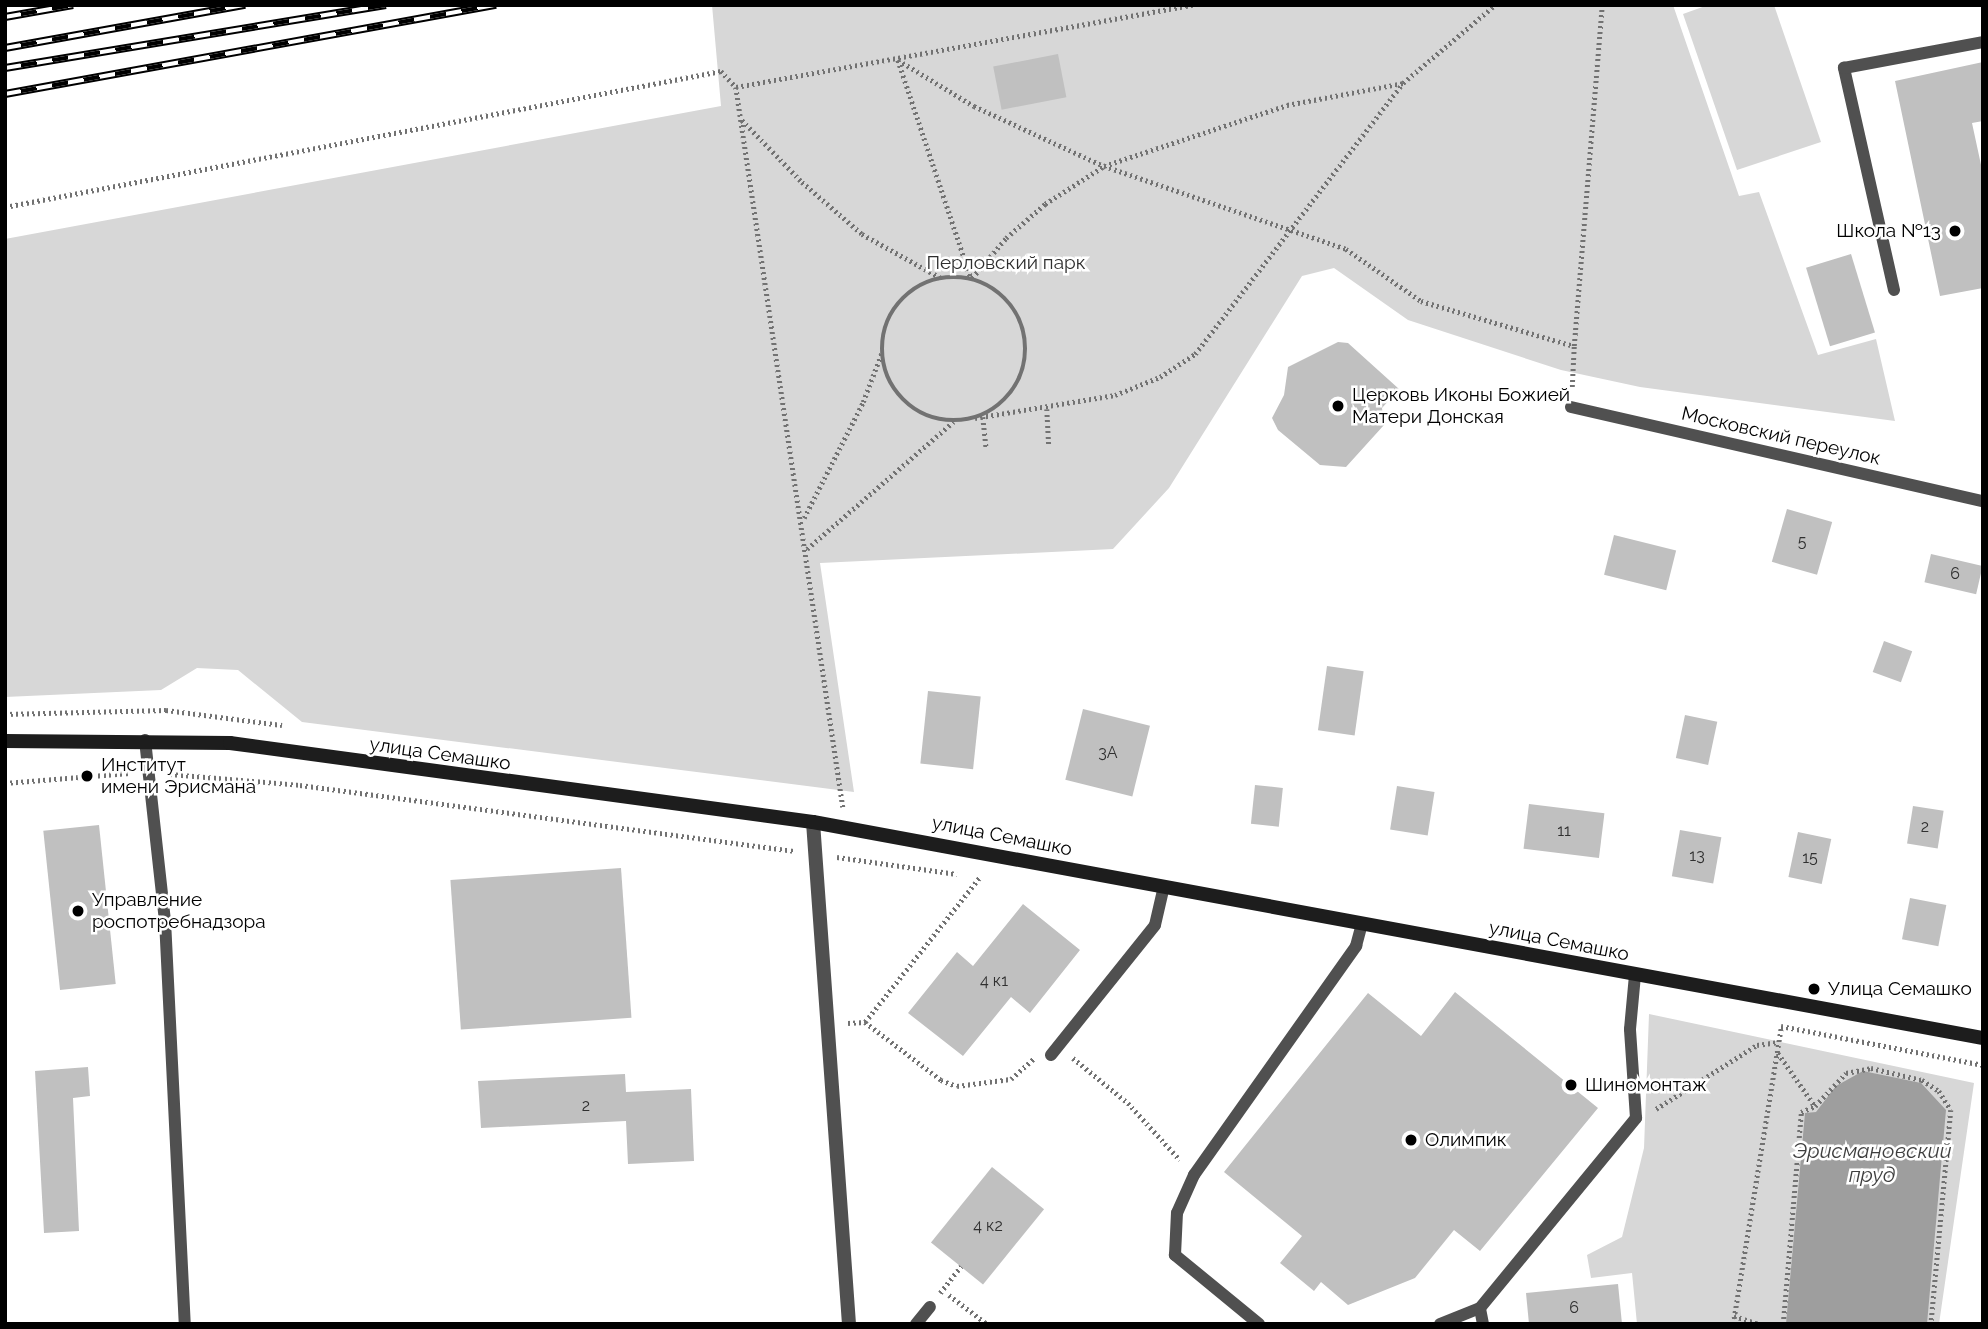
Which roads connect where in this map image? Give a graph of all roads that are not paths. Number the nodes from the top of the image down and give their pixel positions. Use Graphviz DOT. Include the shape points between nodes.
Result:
graph roads {
  1 [pos="1983,42"];
  2 [pos="1894,290"];
  3 [pos="1571,407"];
  4 [pos="1983,501"];
  5 [pos="145,740"];
  6 [pos="5,741"];
  7 [pos="813,822"];
  8 [pos="1164,887"];
  9 [pos="1362,924"];
  10 [pos="1634,975"];
  11 [pos="1983,1038"];
  12 [pos="1054,1051"];
  13 [pos="930,1307"];
  14 [pos="1480,1308"];
  15 [pos="185,1324"];
  16 [pos="849,1324"];
  17 [pos="916,1324"];
  18 [pos="1259,1324"];
  19 [pos="1440,1324"];
  20 [pos="1483,1324"];
  1 -- 2 [label="lane" via="1844,68"];
  3 -- 4 [label="lane, Московский переулок"];
  5 -- 6 [label="main road, улица Семашко"];
  5 -- 7 [label="main road, улица Семашко" via="230,743"];
  5 -- 15 [label="lane" via="165,920"];
  7 -- 8 [label="main road, улица Семашко"];
  7 -- 16 [label="street"];
  8 -- 9 [label="main road, улица Семашко"];
  8 -- 12 [label="lane" via="1155,925"];
  9 -- 10 [label="main road, улица Семашко"];
  9 -- 18 [label="lane" via="1356,946 1194,1175 1177,1213 1175,1255"];
  10 -- 11 [label="main road, улица Семашко"];
  10 -- 14 [label="lane" via="1630,1029 1636,1118"];
  13 -- 17 [label="lane"];
  14 -- 19 [label="lane"];
  14 -- 20 [label="lane"];
}
